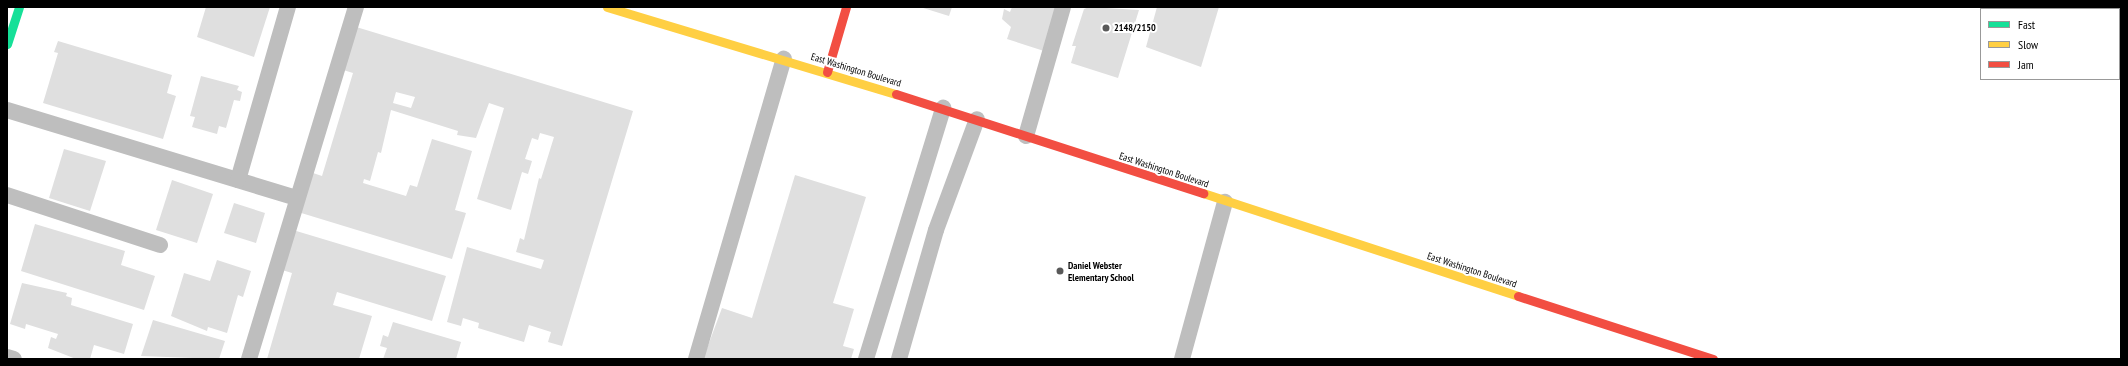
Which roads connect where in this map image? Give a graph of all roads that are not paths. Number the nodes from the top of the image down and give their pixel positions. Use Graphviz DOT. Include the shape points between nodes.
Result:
graph roads {
  1 [pos="19,7"];
  2 [pos="288,7"];
  3 [pos="356,7"];
  4 [pos="607,7"];
  5 [pos="846,7"];
  6 [pos="1063,7"];
  7 [pos="7,44"];
  8 [pos="784,59"];
  9 [pos="827,72"];
  10 [pos="943,108"];
  11 [pos="7,110"];
  12 [pos="977,119"];
  13 [pos="1026,136"];
  14 [pos="238,180"];
  15 [pos="7,195"];
  16 [pos="297,198"];
  17 [pos="1225,202"];
  18 [pos="160,245"];
  19 [pos="7,357"];
  20 [pos="14,359"];
  21 [pos="249,359"];
  22 [pos="696,359"];
  23 [pos="866,359"];
  24 [pos="899,359"];
  25 [pos="1182,359"];
  26 [pos="1713,359"];
  1 -- 7 [label="main road"];
  2 -- 14 [label="lane"];
  3 -- 16 [label="lane"];
  4 -- 8 [label="main road, East Washington Boulevard"];
  5 -- 9 [label="main road"];
  6 -- 13 [label="lane"];
  8 -- 9 [label="main road, East Washington Boulevard"];
  8 -- 22 [label="lane"];
  9 -- 10 [label="main road, East Washington Boulevard"];
  10 -- 12 [label="main road, East Washington Boulevard"];
  10 -- 23 [label="lane"];
  11 -- 14 [label="lane"];
  12 -- 13 [label="main road, East Washington Boulevard"];
  12 -- 24 [label="lane" via="936,230"];
  13 -- 17 [label="main road, East Washington Boulevard"];
  14 -- 16 [label="lane"];
  15 -- 18 [label="lane"];
  16 -- 21 [label="lane"];
  17 -- 25 [label="lane"];
  17 -- 26 [label="main road, East Washington Boulevard"];
  19 -- 20 [label="lane"];
}
